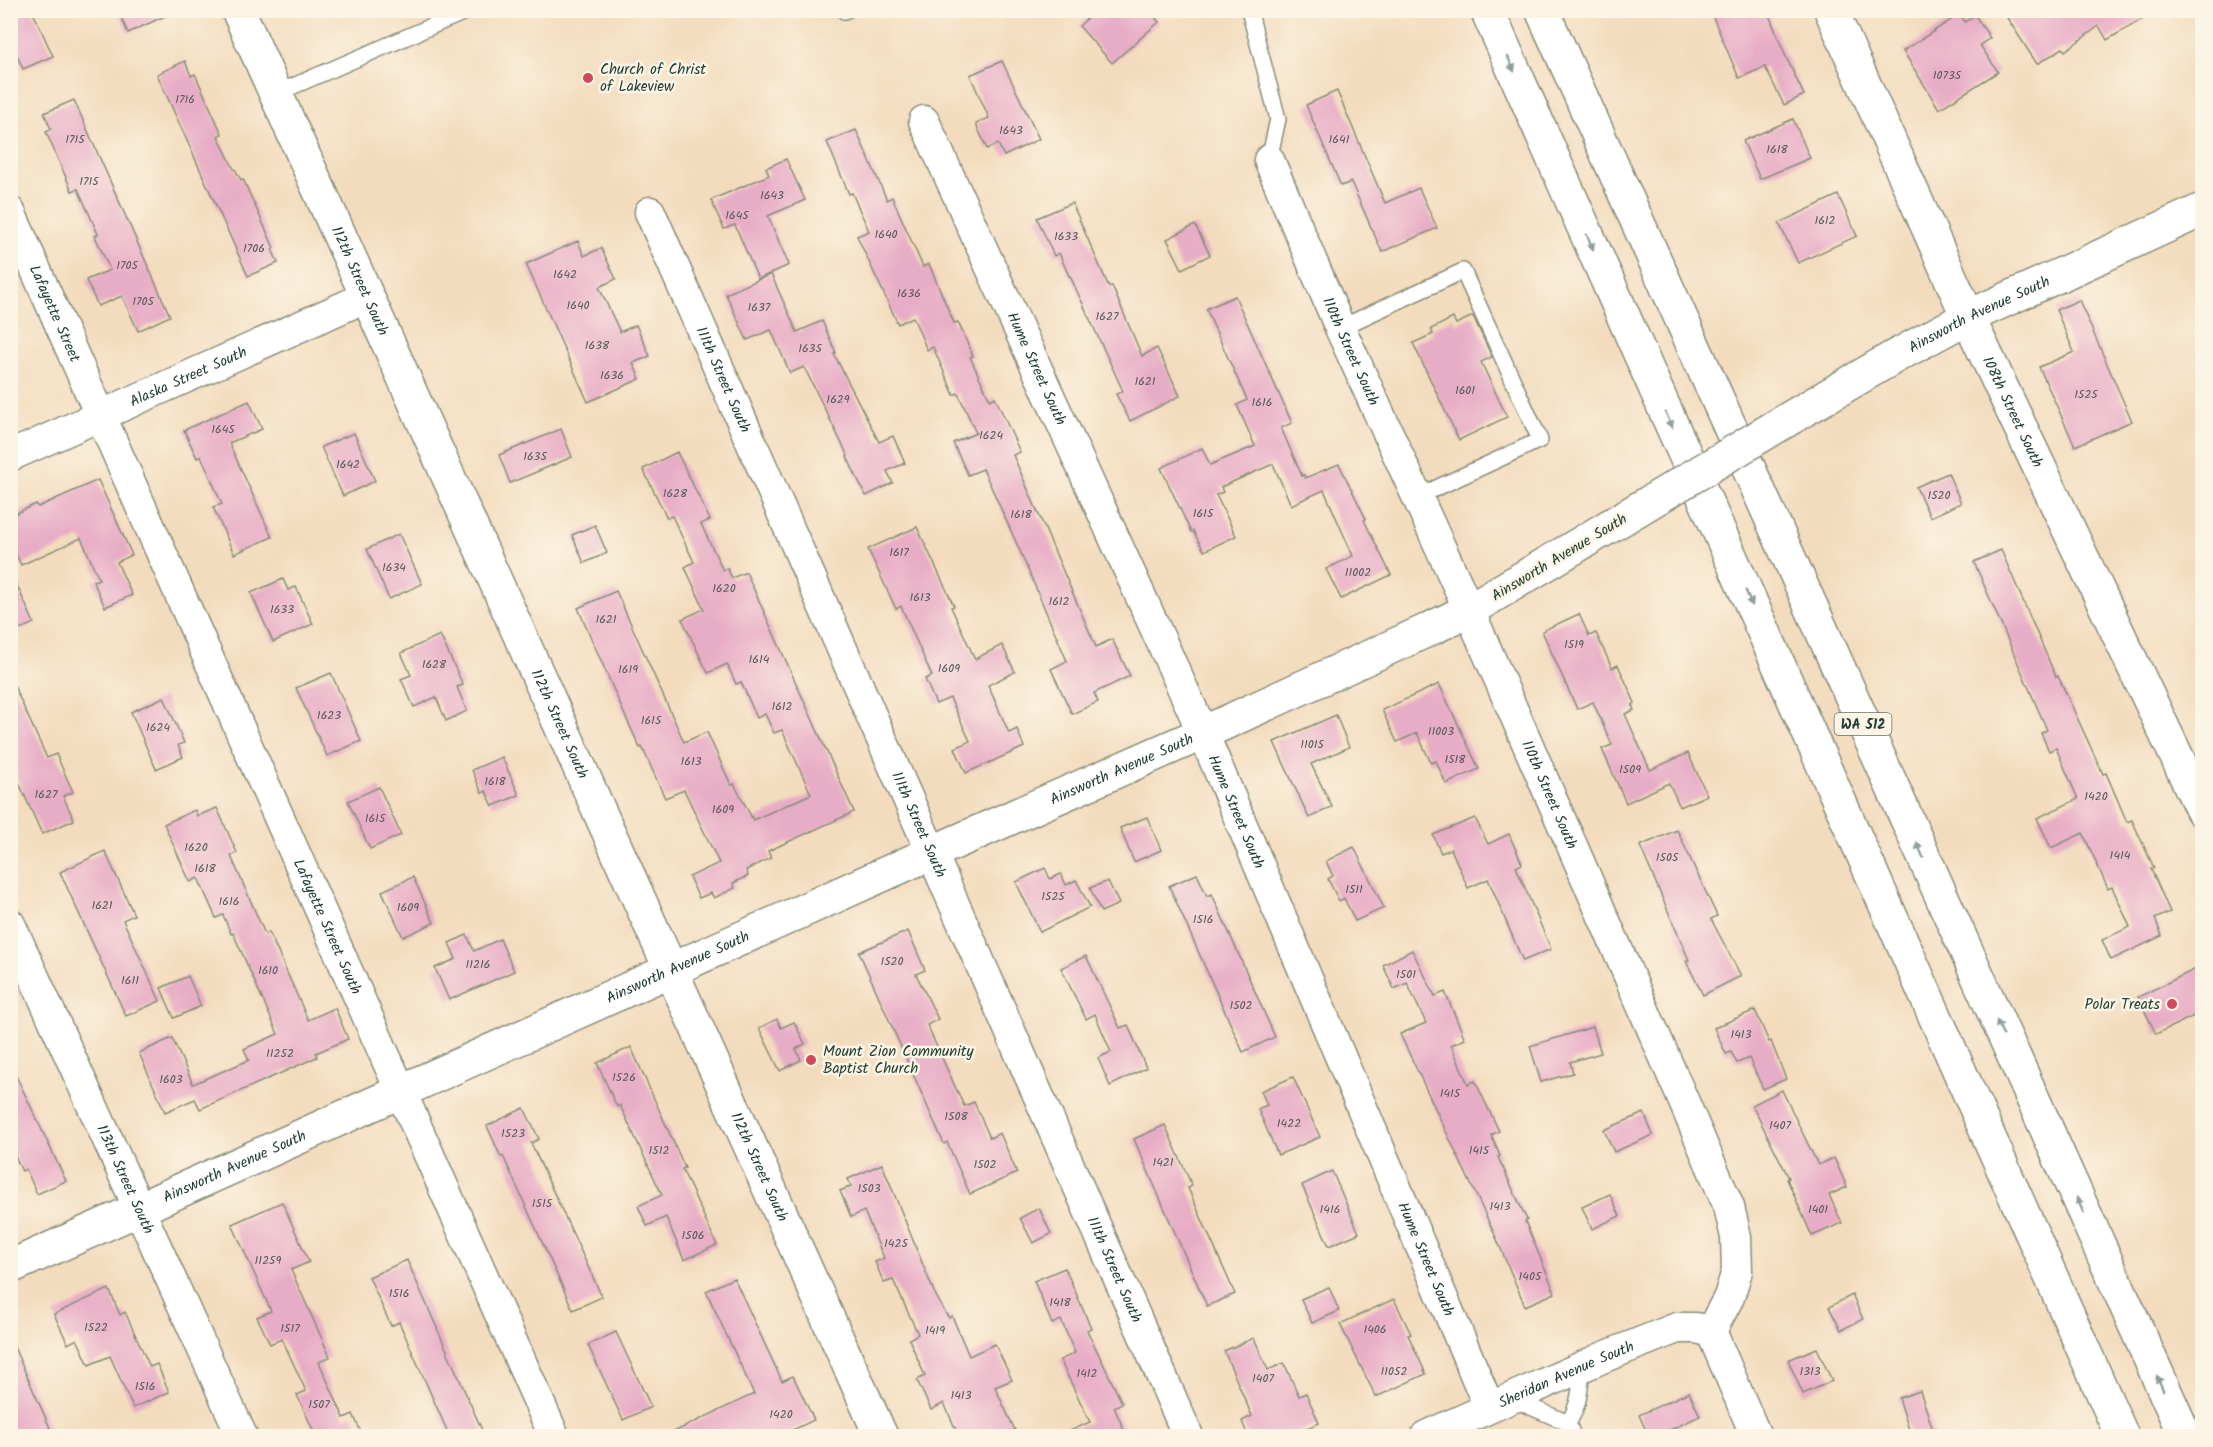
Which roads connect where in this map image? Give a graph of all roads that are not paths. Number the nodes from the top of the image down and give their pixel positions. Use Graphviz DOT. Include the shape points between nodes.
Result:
graph roads {
  1 [pos="238,10"];
  2 [pos="469,10"];
  3 [pos="1249,10"];
  4 [pos="1487,10"];
  5 [pos="1542,10"];
  6 [pos="1831,10"];
  7 [pos="275,94"];
  8 [pos="924,122"];
  9 [pos="1269,160"];
  10 [pos="2202,210"];
  11 [pos="10,212"];
  12 [pos="650,212"];
  13 [pos="366,297"];
  14 [pos="1968,316"];
  15 [pos="1340,328"];
  16 [pos="100,416"];
  17 [pos="10,456"];
  18 [pos="1418,497"];
  19 [pos="1469,610"];
  20 [pos="1203,733"];
  21 [pos="2202,810"];
  22 [pos="931,853"];
  23 [pos="10,924"];
  24 [pos="672,970"];
  25 [pos="401,1092"];
  26 [pos="139,1209"];
  27 [pos="10,1267"];
  28 [pos="1711,1331"];
  29 [pos="1582,1367"];
  30 [pos="1500,1403"];
  31 [pos="1570,1430"];
  32 [pos="880,1436"];
  33 [pos="242,1437"];
  34 [pos="554,1437"];
  35 [pos="1188,1437"];
  36 [pos="1426,1437"];
  37 [pos="1756,1437"];
  38 [pos="2122,1437"];
  39 [pos="2184,1437"];
  1 -- 7 [label="main road, 112th Street South"];
  2 -- 7 [label="lane"];
  3 -- 9 [label="lane" via="1278,119"];
  4 -- 38 [label="main road, one-way"];
  39 -- 5 [label="main road, WA 512, one-way"];
  6 -- 14 [label="main road, 108th Street South"];
  7 -- 13 [label="main road, 112th Street South"];
  8 -- 20 [label="street, Hume Street South"];
  9 -- 15 [label="street, 110th Street South"];
  10 -- 14 [label="main road, Ainsworth Avenue South"];
  11 -- 16 [label="street, Lafayette Street"];
  12 -- 22 [label="street, 111th Street South"];
  13 -- 16 [label="street, Alaska Street South"];
  13 -- 24 [label="main road, 112th Street South"];
  14 -- 19 [label="main road, Ainsworth Avenue South, bridge"];
  14 -- 21 [label="main road, 108th Street South"];
  15 -- 18 [label="street, 110th Street South"];
  15 -- 18 [label="lane" via="1463,271 1540,440"];
  16 -- 17 [label="street, Alaska Street South"];
  16 -- 25 [label="street, Lafayette Street South"];
  18 -- 19 [label="street, 110th Street South"];
  19 -- 20 [label="main road, Ainsworth Avenue South"];
  19 -- 28 [label="street, 110th Street South" via="1728,1207 1737,1237 1737,1271 1729,1298"];
  20 -- 22 [label="main road, Ainsworth Avenue South"];
  20 -- 30 [label="street, Hume Street South"];
  22 -- 24 [label="main road, Ainsworth Avenue South"];
  22 -- 35 [label="street, 111th Street South"];
  23 -- 26 [label="street, 113th Street South"];
  24 -- 25 [label="main road, Ainsworth Avenue South"];
  24 -- 32 [label="main road, 112th Street South"];
  25 -- 26 [label="main road, Ainsworth Avenue South"];
  25 -- 34 [label="street, Lafayette Street South"];
  26 -- 27 [label="main road, Ainsworth Avenue South"];
  26 -- 33 [label="street, 113th Street South"];
  28 -- 29 [label="street, Sheridan Avenue South" via="1677,1328"];
  28 -- 37 [label="street"];
  29 -- 30 [label="street, Sheridan Avenue South"];
  29 -- 31 [label="lane" via="1579,1402"];
  30 -- 31 [label="lane"];
  30 -- 36 [label="street, Sheridan Avenue South"];
}
